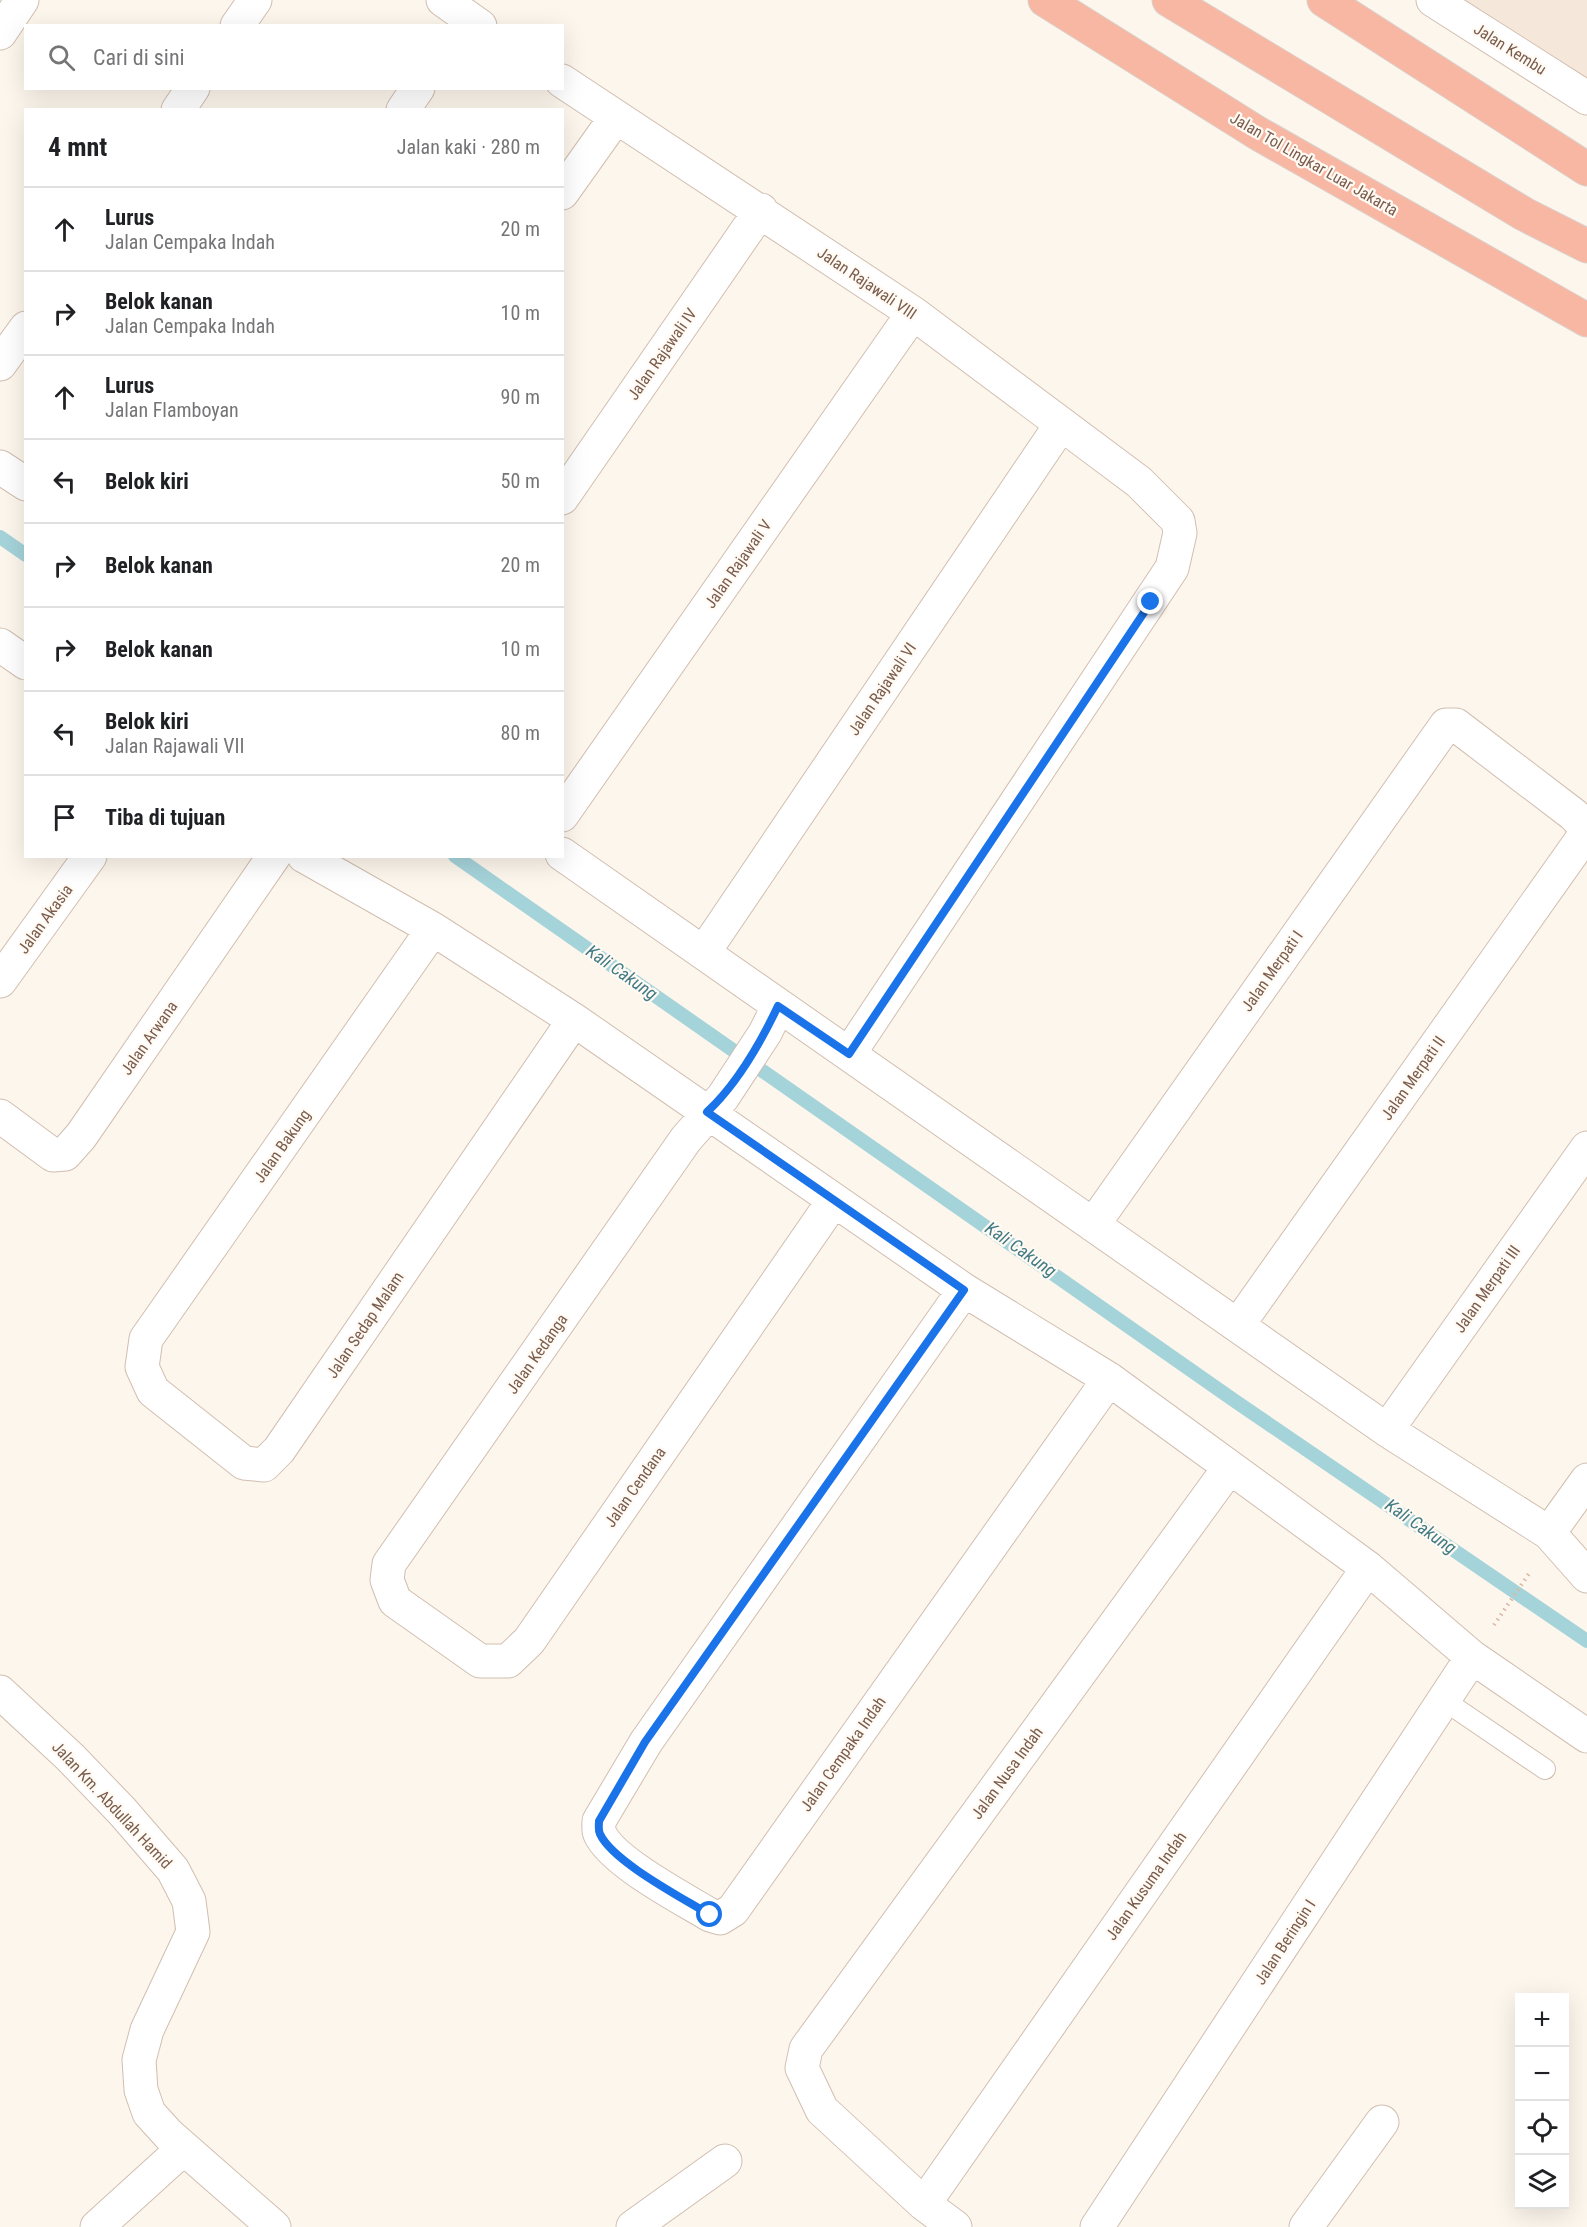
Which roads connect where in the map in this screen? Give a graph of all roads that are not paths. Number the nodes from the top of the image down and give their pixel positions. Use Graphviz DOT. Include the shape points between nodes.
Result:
graph roads {
  1 [pos="22,0"];
  2 [pos="255,0"];
  3 [pos="1045,0"];
  4 [pos="1169,0"];
  5 [pos="1324,0"];
  6 [pos="1433,0"];
  7 [pos="238,24"];
  8 [pos="0,33"];
  9 [pos="564,82"];
  10 [pos="192,90"];
  11 [pos="417,90"];
  12 [pos="1587,98"];
  13 [pos="179,108"];
  14 [pos="404,108"];
  15 [pos="616,117"];
  16 [pos="1587,169"];
  17 [pos="564,190"];
  18 [pos="761,210"];
  19 [pos="1587,246"];
  20 [pos="913,313"];
  21 [pos="1587,320"];
  22 [pos="24,330"];
  23 [pos="0,364"];
  24 [pos="1060,426"];
  25 [pos="0,467"];
  26 [pos="24,483"];
  27 [pos="564,495"];
  28 [pos="564,812"];
  29 [pos="1584,817"];
  30 [pos="564,855"];
  31 [pos="89,858"];
  32 [pos="273,858"];
  33 [pos="308,858"];
  34 [pos="433,929"];
  35 [pos="704,952"];
  36 [pos="0,981"];
  37 [pos="574,1020"];
  38 [pos="772,1020"];
  39 [pos="849,1054"];
  40 [pos="715,1105"];
  41 [pos="0,1116"];
  42 [pos="1587,1148"];
  43 [pos="834,1200"];
  44 [pos="1093,1225"];
  45 [pos="964,1290"];
  46 [pos="1239,1325"];
  47 [pos="142,1367"];
  48 [pos="1109,1380"];
  49 [pos="1387,1430"];
  50 [pos="1230,1468"];
  51 [pos="1587,1479"];
  52 [pos="1549,1533"];
  53 [pos="1368,1568"];
  54 [pos="1587,1576"];
  55 [pos="395,1601"];
  56 [pos="1481,1644"];
  57 [pos="0,1692"];
  58 [pos="1444,1701"];
  59 [pos="1587,1736"];
  60 [pos="1545,1769"];
  61 [pos="1382,2122"];
  62 [pos="184,2148"];
  63 [pos="724,2161"];
  64 [pos="924,2204"];
  65 [pos="98,2227"];
  66 [pos="274,2227"];
  67 [pos="633,2227"];
  68 [pos="955,2227"];
  69 [pos="1097,2227"];
  70 [pos="1306,2227"];
  1 -- 8 [label="street"];
  2 -- 7 [label="street"];
  3 -- 21 [label="highway, Jalan Tol Lingkar Luar Jakarta" via="1259,134"];
  4 -- 19 [label="highway" via="1524,214"];
  5 -- 16 [label="highway"];
  6 -- 12 [label="street, Jalan Kembu"];
  9 -- 15 [label="street, Jalan Rajawali VIII"];
  10 -- 13 [label="street"];
  11 -- 14 [label="street"];
  15 -- 17 [label="street"];
  15 -- 18 [label="street, Jalan Rajawali VIII"];
  18 -- 20 [label="street, Jalan Rajawali VIII"];
  18 -- 27 [label="street, Jalan Rajawali IV"];
  20 -- 24 [label="street, Jalan Rajawali VIII"];
  20 -- 28 [label="street, Jalan Rajawali V"];
  22 -- 23 [label="street"];
  24 -- 35 [label="street, Jalan Rajawali VI"];
  24 -- 39 [label="street, Jalan Rajawali VIII" via="1160,500 1178,520 1180,534 1172,568"];
  25 -- 26 [label="street"];
  29 -- 44 [label="street, Jalan Merpati I" via="1456,725 1446,725"];
  29 -- 46 [label="street, Jalan Merpati II"];
  30 -- 35 [label="street"];
  31 -- 36 [label="street, Jalan Akasia"];
  32 -- 41 [label="street, Jalan Arwana" via="65,1154 53,1155"];
  33 -- 34 [label="street"];
  34 -- 37 [label="street"];
  34 -- 47 [label="street, Jalan Bakung" via="146,1339"];
  35 -- 38 [label="street"];
  37 -- 40 [label="street"];
  37 -- 47 [label="street, Jalan Sedap Malam" via="271,1460 255,1466 244,1462 153,1391"];
  38 -- 39 [label="street"];
  38 -- 40 [label="street, Jalan Kedanga"];
  39 -- 44 [label="street"];
  40 -- 43 [label="street"];
  40 -- 55 [label="street, Jalan Kedanga" via="389,1564 387,1580"];
  42 -- 49 [label="street, Jalan Merpati III"];
  43 -- 45 [label="street"];
  43 -- 55 [label="street, Jalan Cendana" via="530,1641 508,1661 480,1661"];
  44 -- 46 [label="street"];
  45 -- 48 [label="street"];
  45 -- 48 [label="street, Jalan Cempaka Indah" via="645,1742 599,1821 599,1833 610,1848 710,1915 720,1918 733,1910 1079,1417"];
  46 -- 49 [label="street"];
  48 -- 50 [label="street"];
  49 -- 52 [label="street"];
  50 -- 53 [label="street"];
  50 -- 64 [label="street, Jalan Nusa Indah" via="807,2049 802,2068 822,2110"];
  51 -- 52 [label="street"];
  52 -- 54 [label="street"];
  53 -- 56 [label="street"];
  53 -- 64 [label="street, Jalan Kusuma Indah"];
  56 -- 58 [label="street, Jalan Beringin I"];
  56 -- 59 [label="street"];
  57 -- 62 [label="street, Jalan Km. Abdullah Hamid" via="122,1811 173,1870 189,1901 194,1932 147,2030 139,2060 141,2090 149,2112"];
  58 -- 60 [label="lane"];
  58 -- 69 [label="street, Jalan Beringin I"];
  61 -- 70 [label="street"];
  62 -- 65 [label="street"];
  62 -- 66 [label="street, Jalan Km. Abdullah Hamid"];
  63 -- 67 [label="street"];
  64 -- 68 [label="street"];
}
